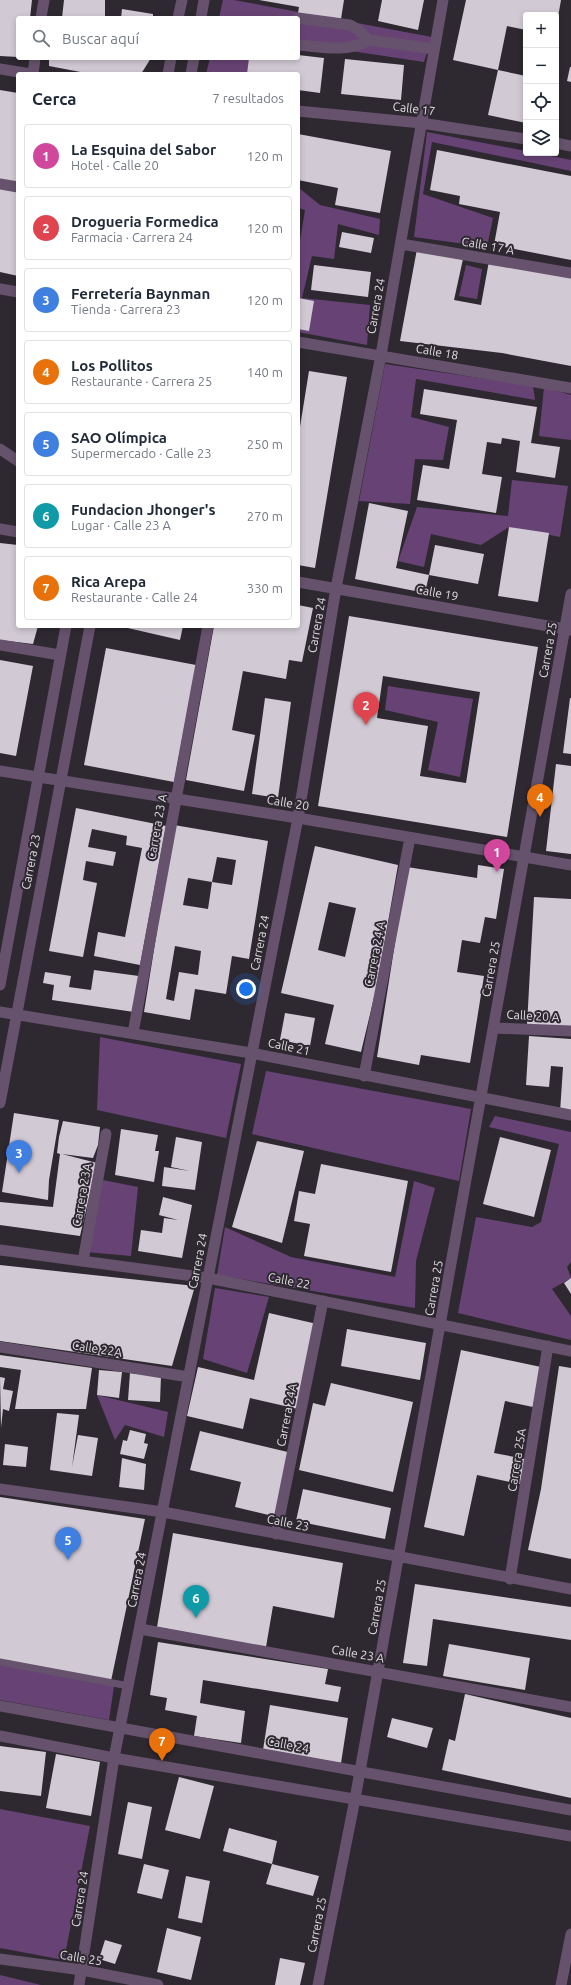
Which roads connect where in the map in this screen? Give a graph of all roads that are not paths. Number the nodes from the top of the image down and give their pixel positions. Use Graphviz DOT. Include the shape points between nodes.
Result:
graph roads {
  1 [pos="44,0"];
  2 [pos="182,0"];
  3 [pos="204,0"];
  4 [pos="443,0"];
  5 [pos="41,16"];
  6 [pos="178,16"];
  7 [pos="201,16"];
  8 [pos="300,18"];
  9 [pos="369,40"];
  10 [pos="300,45"];
  11 [pos="434,49"];
  12 [pos="35,60"];
  13 [pos="171,60"];
  14 [pos="194,60"];
  15 [pos="0,69"];
  16 [pos="19,72"];
  17 [pos="32,72"];
  18 [pos="168,72"];
  19 [pos="191,72"];
  20 [pos="300,111"];
  21 [pos="421,123"];
  22 [pos="523,139"];
  23 [pos="559,144"];
  24 [pos="571,146"];
  25 [pos="0,184"];
  26 [pos="16,187"];
  27 [pos="401,244"];
  28 [pos="571,273"];
  29 [pos="0,289"];
  30 [pos="16,292"];
  31 [pos="300,342"];
  32 [pos="381,355"];
  33 [pos="571,388"];
  34 [pos="0,449"];
  35 [pos="16,460"];
  36 [pos="0,529"];
  37 [pos="16,532"];
  38 [pos="300,582"];
  39 [pos="336,588"];
  40 [pos="571,594"];
  41 [pos="66,628"];
  42 [pos="90,628"];
  43 [pos="208,628"];
  44 [pos="568,629"];
  45 [pos="0,645"];
  46 [pos="60,654"];
  47 [pos="0,771"];
  48 [pos="38,778"];
  49 [pos="60,781"];
  50 [pos="176,799"];
  51 [pos="298,818"];
  52 [pos="410,838"];
  53 [pos="524,856"];
  54 [pos="571,865"];
  55 [pos="0,985"];
  56 [pos="0,1012"];
  57 [pos="16,1015"];
  58 [pos="494,1028"];
  59 [pos="571,1031"];
  60 [pos="133,1033"];
  61 [pos="251,1053"];
  62 [pos="364,1076"];
  63 [pos="481,1096"];
  64 [pos="0,1103"];
  65 [pos="571,1115"];
  66 [pos="106,1134"];
  67 [pos="0,1250"];
  68 [pos="83,1261"];
  69 [pos="208,1278"];
  70 [pos="323,1301"];
  71 [pos="440,1324"];
  72 [pos="548,1346"];
  73 [pos="0,1347"];
  74 [pos="571,1350"];
  75 [pos="189,1377"];
  76 [pos="0,1488"];
  77 [pos="163,1512"];
  78 [pos="276,1534"];
  79 [pos="399,1557"];
  80 [pos="510,1579"];
  81 [pos="571,1589"];
  82 [pos="140,1630"];
  83 [pos="0,1662"];
  84 [pos="378,1671"];
  85 [pos="129,1686"];
  86 [pos="0,1706"];
  87 [pos="571,1706"];
  88 [pos="120,1727"];
  89 [pos="0,1736"];
  90 [pos="114,1758"];
  91 [pos="360,1772"];
  92 [pos="355,1799"];
  93 [pos="571,1810"];
  94 [pos="571,1836"];
  95 [pos="571,1934"];
  96 [pos="570,1952"];
  97 [pos="0,1959"];
  98 [pos="82,1970"];
  99 [pos="79,1985"];
  100 [pos="158,1985"];
  101 [pos="318,1985"];
  102 [pos="561,1985"];
  1 -- 5 [label="street"];
  2 -- 6 [label="street"];
  3 -- 7 [label="street"];
  4 -- 11 [label="street, Carrera 24"];
  8 -- 9 [label="street" via="350,25"];
  9 -- 10 [label="street" via="348,48"];
  9 -- 11 [label="street"];
  11 -- 21 [label="street, Carrera 24"];
  12 -- 17 [label="street"];
  13 -- 18 [label="street"];
  14 -- 19 [label="street"];
  15 -- 16 [label="street"];
  20 -- 21 [label="street, Calle 17"];
  21 -- 22 [label="street, Calle 17"];
  21 -- 27 [label="street, Carrera 24"];
  23 -- 24 [label="street"];
  25 -- 26 [label="street"];
  27 -- 28 [label="street, Calle 17 A"];
  27 -- 32 [label="street, Carrera 24"];
  29 -- 30 [label="street"];
  31 -- 32 [label="street, Calle 18"];
  32 -- 33 [label="street, Calle 18"];
  32 -- 39 [label="street, Carrera 24"];
  34 -- 35 [label="street"];
  36 -- 37 [label="street"];
  38 -- 39 [label="street, Calle 19"];
  39 -- 44 [label="street, Calle 19"];
  39 -- 51 [label="street, Carrera 24"];
  40 -- 44 [label="street, Carrera 25"];
  41 -- 46 [label="street, Carrera 23"];
  42 -- 49 [label="street, Carrera 23"];
  43 -- 50 [label="street, Carrera 23 A"];
  44 -- 53 [label="street, Carrera 25"];
  45 -- 46 [label="street"];
  46 -- 48 [label="street, Carrera 23"];
  47 -- 48 [label="street, Calle 20"];
  48 -- 49 [label="street, Calle 20"];
  48 -- 55 [label="street, Carrera 23"];
  49 -- 50 [label="street, Calle 20"];
  49 -- 57 [label="street, Carrera 23"];
  50 -- 51 [label="street, Calle 20"];
  50 -- 60 [label="street, Carrera 23 A"];
  51 -- 52 [label="street, Calle 20"];
  51 -- 61 [label="street, Carrera 24"];
  52 -- 53 [label="street, Calle 20"];
  52 -- 62 [label="street, Carrera 24 A"];
  53 -- 54 [label="street, Calle 20"];
  53 -- 58 [label="street, Carrera 25"];
  56 -- 57 [label="street, Calle 21"];
  57 -- 60 [label="street, Calle 21"];
  57 -- 64 [label="street, Carrera 23"];
  58 -- 59 [label="street, Calle 20 A"];
  58 -- 63 [label="street, Carrera 25"];
  60 -- 61 [label="street, Calle 21"];
  61 -- 62 [label="street, Calle 21"];
  61 -- 69 [label="street, Carrera 24"];
  62 -- 63 [label="street, Calle 21"];
  63 -- 65 [label="street, Calle 21"];
  63 -- 71 [label="street, Carrera 25"];
  66 -- 68 [label="street, Carrera 23A"];
  67 -- 68 [label="street, Calle 22"];
  68 -- 69 [label="street, Calle 22"];
  69 -- 70 [label="street, Calle 22"];
  69 -- 75 [label="street, Carrera 24"];
  70 -- 71 [label="street, Calle 22"];
  70 -- 78 [label="street, Carrera 24A"];
  71 -- 72 [label="street, Calle 22"];
  71 -- 79 [label="street, Carrera 25"];
  72 -- 74 [label="street, Calle 22"];
  72 -- 80 [label="street, Carrera 25A"];
  73 -- 75 [label="street, Calle 22A"];
  75 -- 77 [label="street, Carrera 24"];
  76 -- 77 [label="street, Calle 23"];
  77 -- 78 [label="street, Calle 23"];
  77 -- 82 [label="street, Carrera 24"];
  78 -- 79 [label="street, Calle 23"];
  79 -- 80 [label="street, Calle 23"];
  79 -- 84 [label="street, Carrera 25"];
  80 -- 81 [label="street, Calle 23"];
  82 -- 84 [label="street, Calle 23 A"];
  82 -- 85 [label="street, Carrera 24"];
  83 -- 85 [label="lane"];
  84 -- 87 [label="street, Calle 23 A"];
  84 -- 91 [label="street, Carrera 25"];
  85 -- 88 [label="street, Carrera 24"];
  86 -- 88 [label="street, Calle 24"];
  88 -- 90 [label="street, Carrera 24"];
  88 -- 91 [label="street, Calle 24"];
  89 -- 90 [label="street"];
  90 -- 92 [label="street"];
  90 -- 98 [label="street, Carrera 24"];
  91 -- 92 [label="street, Carrera 25"];
  91 -- 93 [label="street, Calle 24"];
  92 -- 94 [label="street"];
  92 -- 101 [label="street, Carrera 25"];
  95 -- 96 [label="street"];
  96 -- 102 [label="street"];
  97 -- 98 [label="street, Calle 25"];
  98 -- 99 [label="street, Carrera 24"];
  98 -- 100 [label="street, Calle 25"];
}
